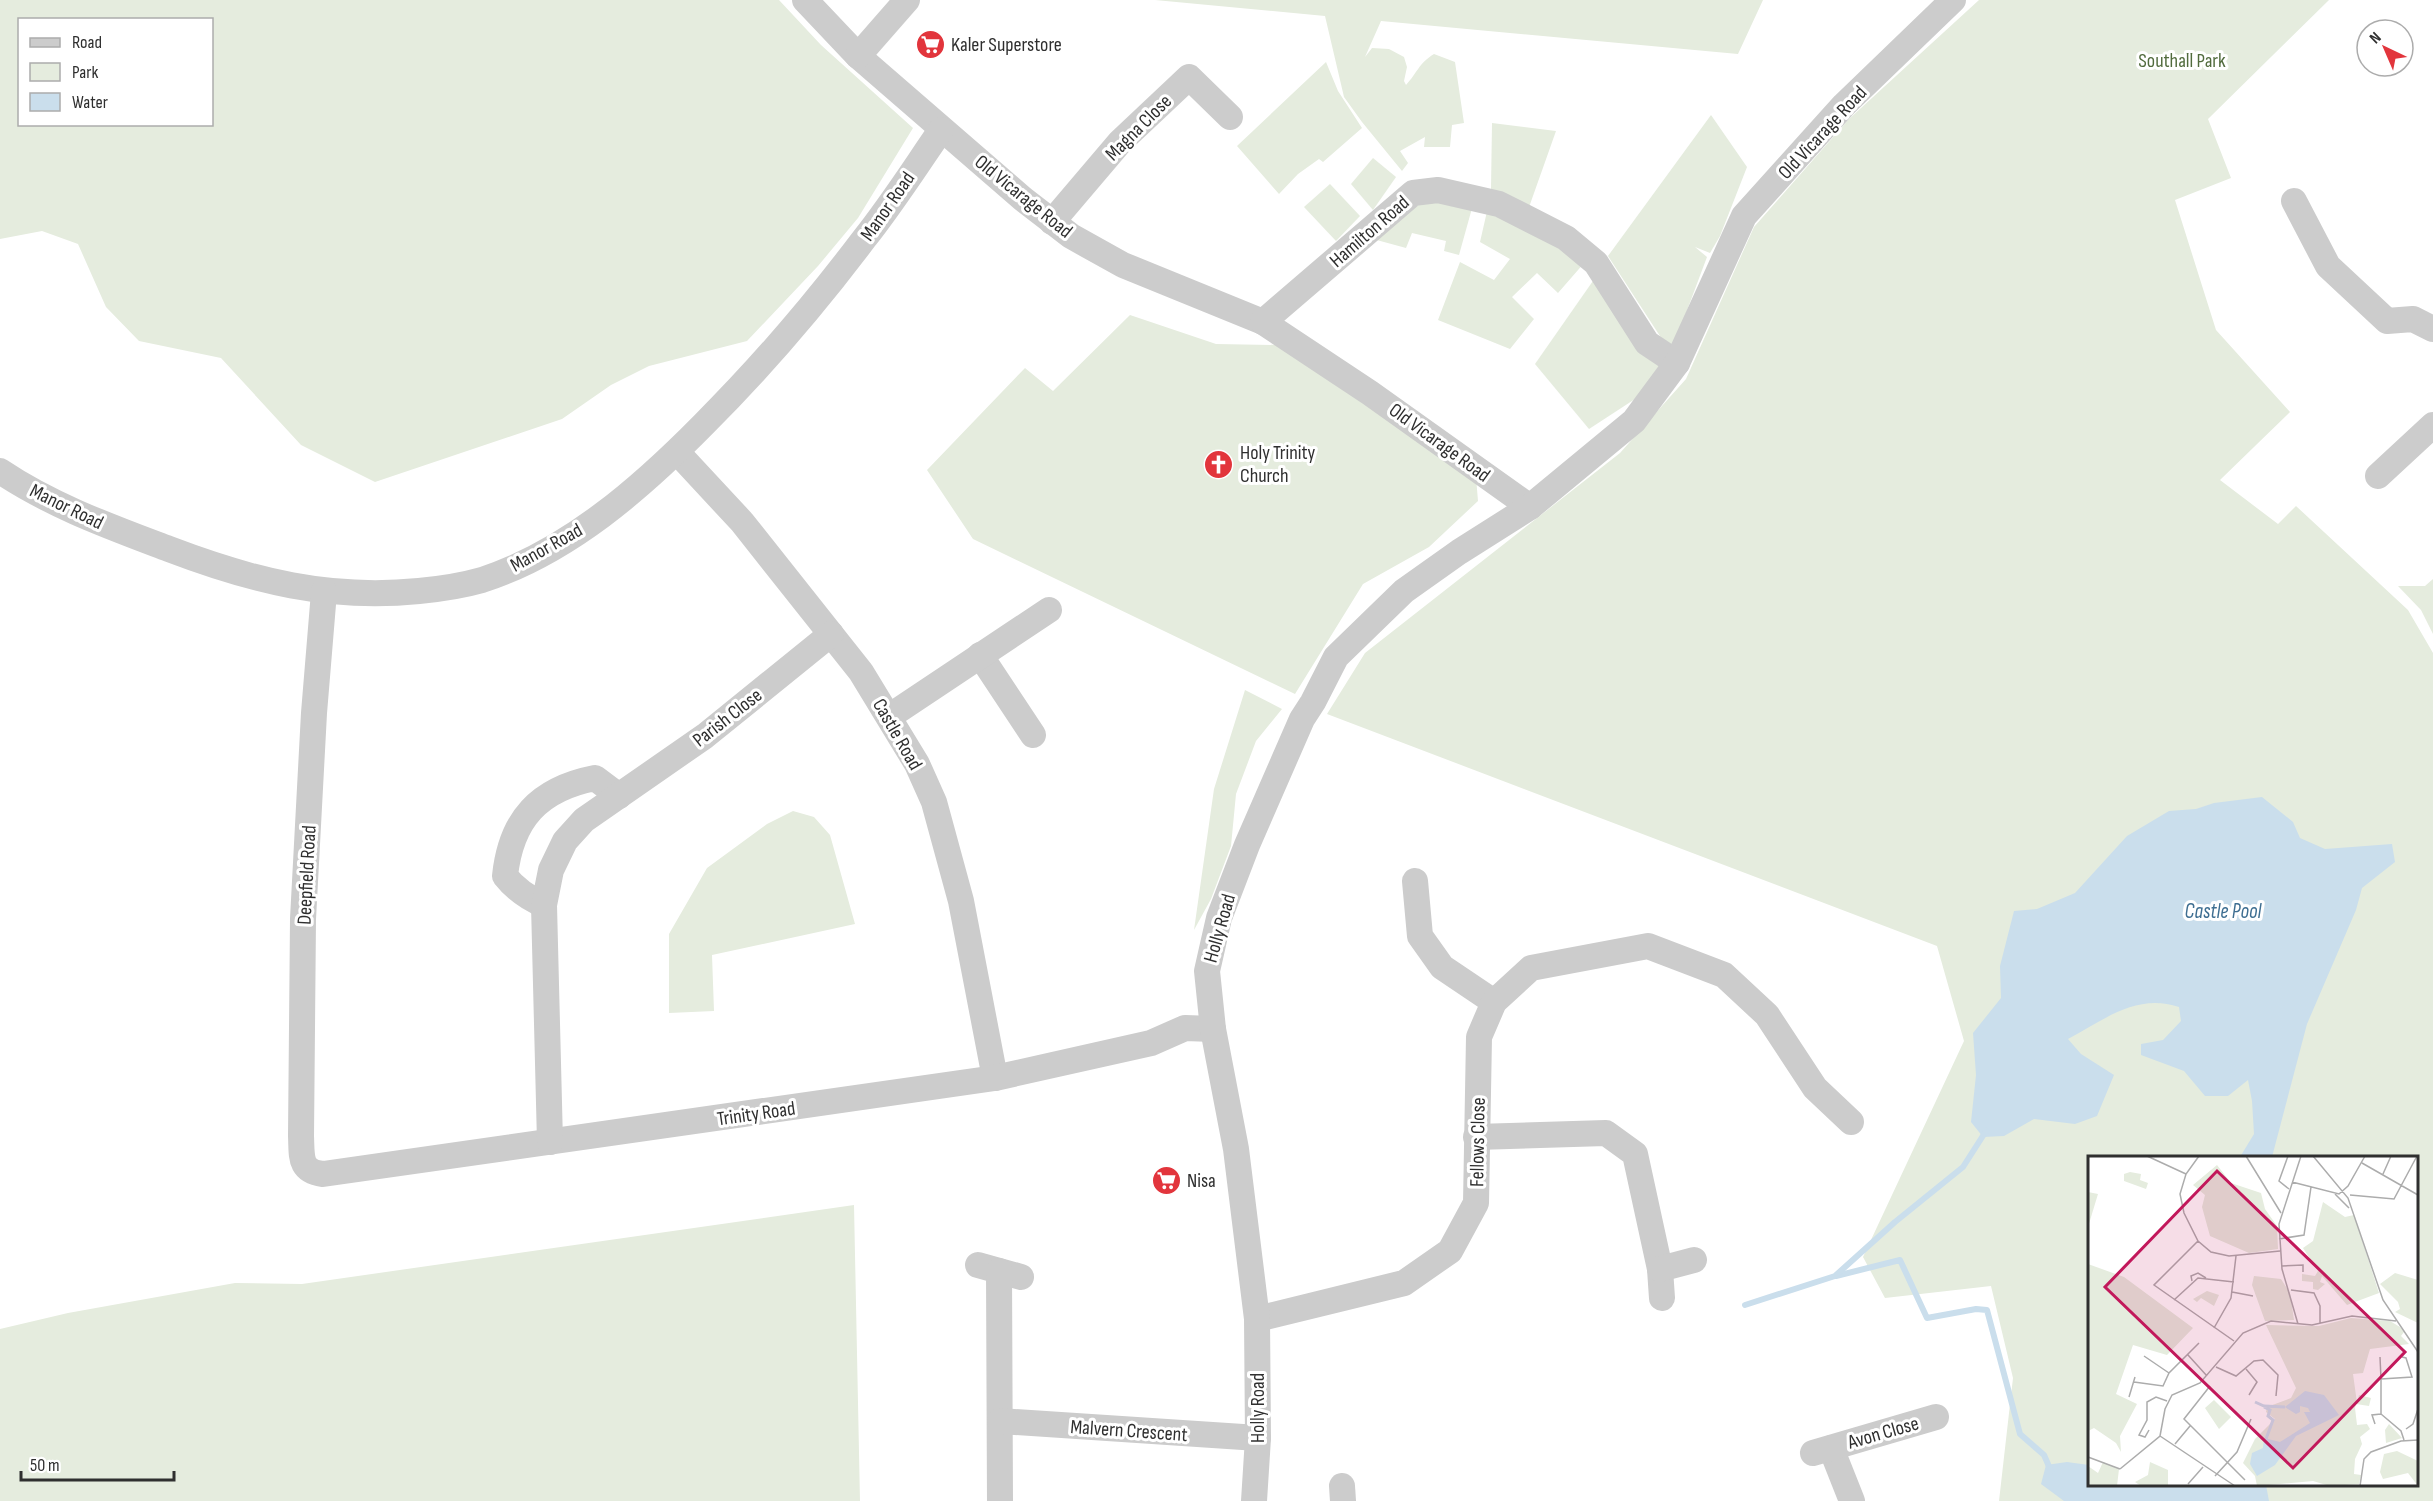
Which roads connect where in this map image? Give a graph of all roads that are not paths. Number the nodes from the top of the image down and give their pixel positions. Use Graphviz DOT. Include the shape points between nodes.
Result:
graph roads {
  1 [pos="805,0"];
  2 [pos="907,0"];
  3 [pos="1953,0"];
  4 [pos="858,56"];
  5 [pos="1230,117"];
  6 [pos="941,130"];
  7 [pos="2294,201"];
  8 [pos="1052,222"];
  9 [pos="1263,322"];
  10 [pos="2433,330"];
  11 [pos="1677,363"];
  12 [pos="2433,425"];
  13 [pos="676,452"];
  14 [pos="0,471"];
  15 [pos="2378,477"];
  16 [pos="1530,507"];
  17 [pos="324,592"];
  18 [pos="1049,610"];
  19 [pos="831,634"];
  20 [pos="980,655"];
  21 [pos="890,716"];
  22 [pos="1033,735"];
  23 [pos="619,795"];
  24 [pos="1415,880"];
  25 [pos="544,905"];
  26 [pos="1494,1002"];
  27 [pos="1213,1029"];
  28 [pos="995,1078"];
  29 [pos="1851,1122"];
  30 [pos="1476,1137"];
  31 [pos="550,1142"];
  32 [pos="303,1158"];
  33 [pos="1694,1260"];
  34 [pos="1660,1269"];
  35 [pos="999,1271"];
  36 [pos="1662,1298"];
  37 [pos="1257,1319"];
  38 [pos="1936,1417"];
  39 [pos="1000,1421"];
  40 [pos="1258,1438"];
  41 [pos="1000,1501"];
  42 [pos="1254,1501"];
  43 [pos="1852,1501"];
  1 -- 4 [label="street, Old Vicarage Road"];
  2 -- 4 [label="street"];
  3 -- 11 [label="street, Old Vicarage Road" via="1844,105 1744,216"];
  4 -- 6 [label="street, Old Vicarage Road"];
  5 -- 8 [label="street, Magna Close" via="1189,77 1119,142"];
  6 -- 8 [label="street, Old Vicarage Road"];
  6 -- 13 [label="street, Manor Road" via="867,237 812,307"];
  7 -- 10 [label="street" via="2328,266 2387,321 2413,319"];
  8 -- 9 [label="street, Old Vicarage Road" via="1123,265"];
  9 -- 11 [label="street, Hamilton Road" via="1413,193 1438,190 1499,204 1566,238 1596,263 1647,343"];
  9 -- 16 [label="street, Old Vicarage Road"];
  11 -- 16 [label="street, Old Vicarage Road" via="1634,421"];
  12 -- 15 [label="street"];
  13 -- 17 [label="street, Manor Road" via="629,494 570,537 483,579 450,588 385,594"];
  13 -- 19 [label="street, Castle Road" via="742,522"];
  14 -- 17 [label="street, Manor Road" via="95,521 195,559 255,578"];
  16 -- 27 [label="street, Holly Road" via="1404,591 1336,657 1302,719 1246,845 1219,918 1207,971"];
  17 -- 32 [label="street, Deepfield Road" via="303,919"];
  18 -- 20 [label="street"];
  19 -- 21 [label="street, Castle Road"];
  19 -- 23 [label="street, Parish Close" via="705,736"];
  20 -- 21 [label="street"];
  20 -- 22 [label="street"];
  21 -- 28 [label="street, Castle Road" via="934,802 946,843"];
  23 -- 25 [label="street, Parish Close" via="584,820 565,841 551,870"];
  23 -- 25 [label="street" via="595,778 570,783 529,809 508,851 505,876 513,887"];
  24 -- 26 [label="street" via="1420,936 1442,967"];
  25 -- 31 [label="street, Parish Close"];
  26 -- 29 [label="street, Fellows Close" via="1531,968 1648,946 1724,975 1767,1015 1815,1088"];
  26 -- 30 [label="street, Fellows Close" via="1479,1037"];
  27 -- 28 [label="street, Trinity Road" via="1185,1028 1151,1043"];
  27 -- 37 [label="street, Holly Road" via="1236,1149"];
  28 -- 31 [label="street, Trinity Road"];
  30 -- 34 [label="street" via="1606,1133 1635,1154"];
  30 -- 37 [label="street, Fellows Close" via="1476,1203 1450,1251 1404,1283"];
  31 -- 32 [label="street, Trinity Road" via="323,1174 312,1173"];
  33 -- 34 [label="street"];
  34 -- 36 [label="street"];
  35 -- 39 [label="street"];
  37 -- 40 [label="street, Holly Road"];
  38 -- 43 [label="street, Avon Close" via="1822,1451"];
  39 -- 40 [label="street, Malvern Crescent"];
  39 -- 41 [label="street"];
  40 -- 42 [label="street, Holly Road"];
}
